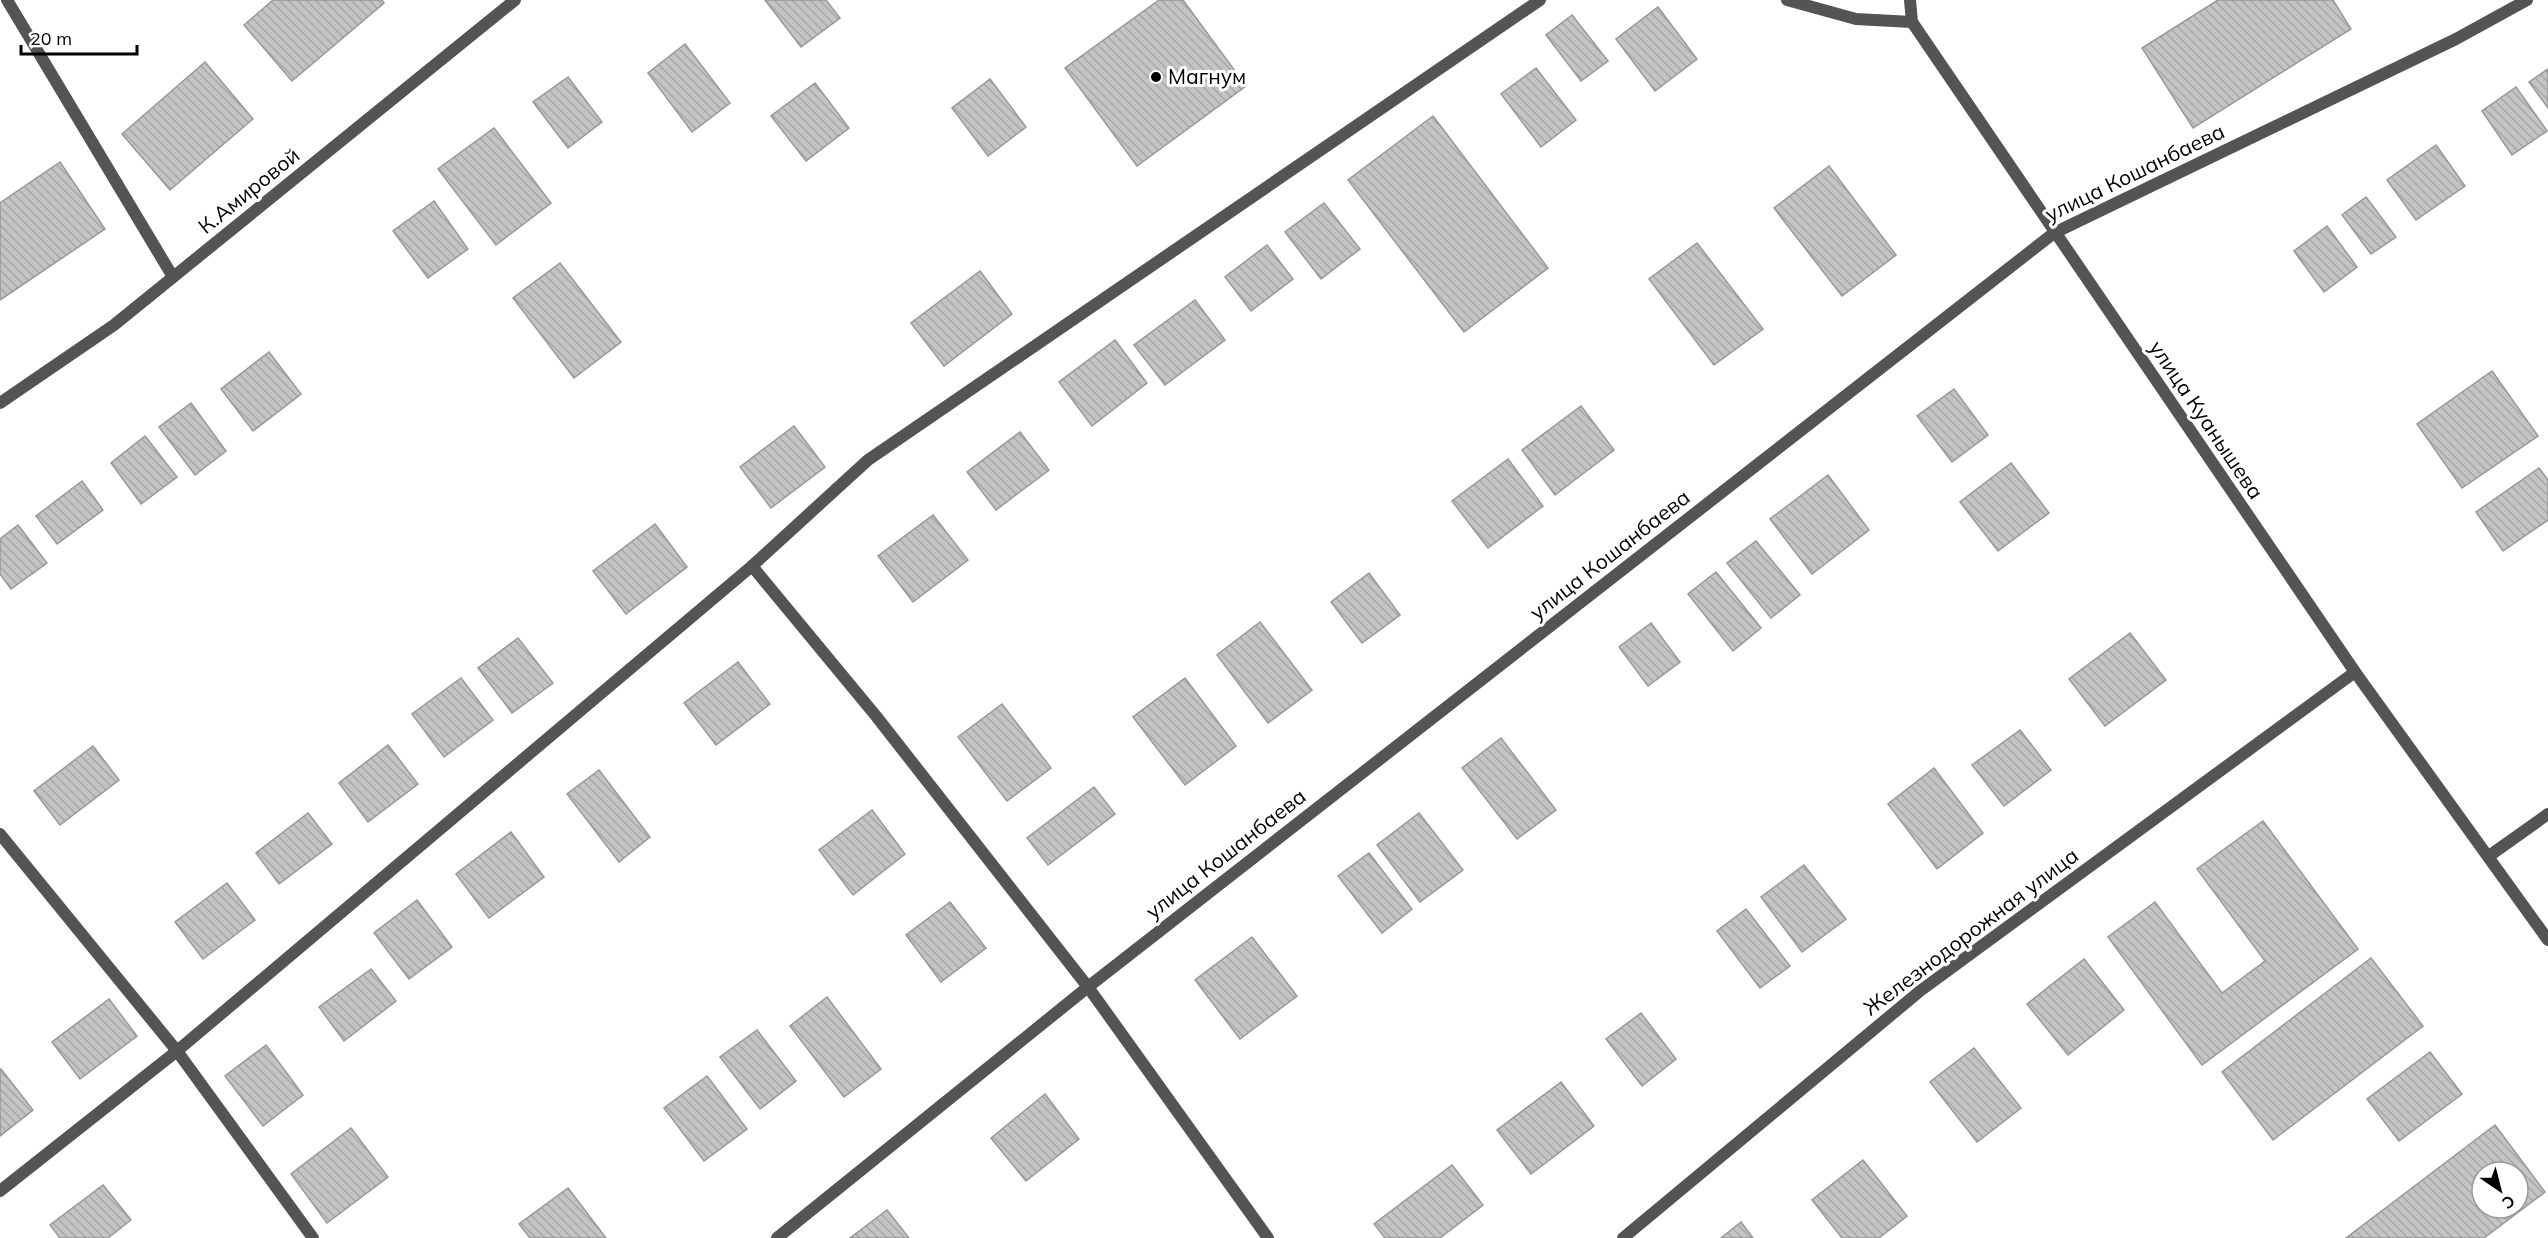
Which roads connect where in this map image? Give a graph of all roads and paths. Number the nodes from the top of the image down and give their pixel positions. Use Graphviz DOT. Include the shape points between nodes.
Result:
graph roads {
  1 [pos="7,0"];
  2 [pos="515,0"];
  3 [pos="1540,0"];
  4 [pos="1787,0"];
  5 [pos="1910,0"];
  6 [pos="2527,0"];
  7 [pos="1912,22"];
  8 [pos="2054,233"];
  9 [pos="173,277"];
  10 [pos="0,403"];
  11 [pos="752,566"];
  12 [pos="2355,672"];
  13 [pos="2548,814"];
  14 [pos="0,834"];
  15 [pos="2489,856"];
  16 [pos="2548,940"];
  17 [pos="1088,987"];
  18 [pos="177,1051"];
  19 [pos="0,1191"];
  20 [pos="313,1238"];
  21 [pos="777,1238"];
  22 [pos="1268,1238"];
  23 [pos="1623,1238"];
  1 -- 9 [label="street"];
  2 -- 9 [label="street, К.Амировой"];
  3 -- 11 [label="street" via="868,460"];
  4 -- 7 [label="street" via="1856,19"];
  5 -- 7 [label="street"];
  6 -- 8 [label="street, улица Кошанбаева" via="2456,39"];
  7 -- 8 [label="street, улица Куанышева"];
  8 -- 12 [label="street, улица Куанышева"];
  8 -- 17 [label="street, улица Кошанбаева"];
  9 -- 10 [label="street, К.Амировой" via="114,325"];
  11 -- 17 [label="street" via="876,716"];
  11 -- 18 [label="street"];
  12 -- 15 [label="street, улица Куанышева"];
  12 -- 23 [label="street, Железнодорожная улица" via="1920,991"];
  13 -- 15 [label="street"];
  14 -- 18 [label="street"];
  15 -- 16 [label="street, улица Куанышева"];
  17 -- 21 [label="street, улица Кошанбаева"];
  17 -- 22 [label="street"];
  18 -- 19 [label="street"];
  18 -- 20 [label="street"];
}
